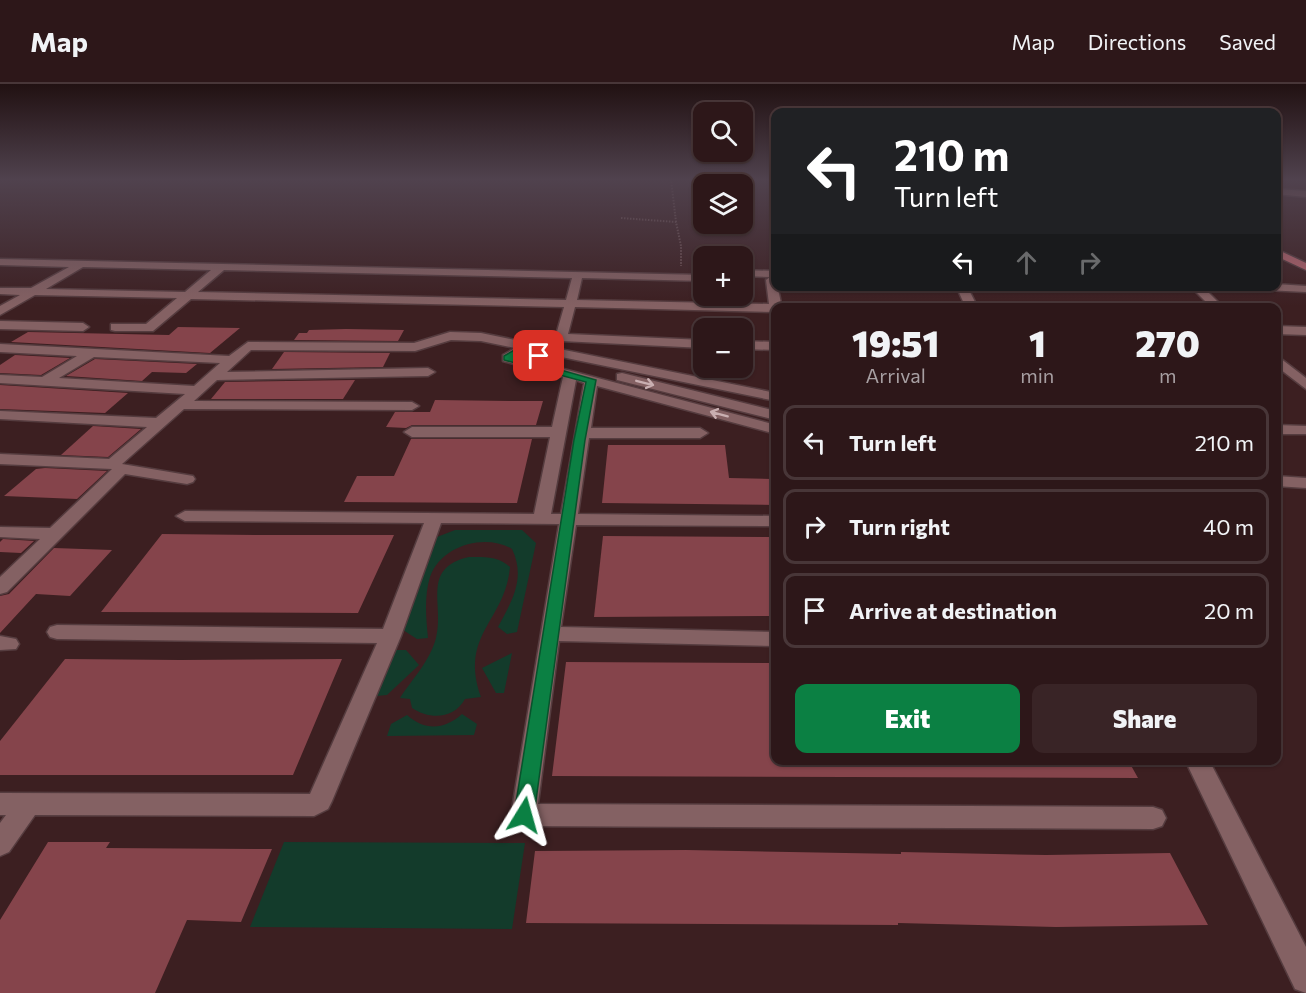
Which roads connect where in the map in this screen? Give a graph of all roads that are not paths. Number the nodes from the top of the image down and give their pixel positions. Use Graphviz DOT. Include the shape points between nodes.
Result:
graph roads {
  1 [pos="1281,245"];
  2 [pos="1281,255"];
  3 [pos="1306,256"];
  4 [pos="0,257"];
  5 [pos="85,261"];
  6 [pos="0,262"];
  7 [pos="221,267"];
  8 [pos="405,268"];
  9 [pos="1306,268"];
  10 [pos="693,271"];
  11 [pos="614,272"];
  12 [pos="578,274"];
  13 [pos="753,275"];
  14 [pos="693,277"];
  15 [pos="771,278"];
  16 [pos="771,278"];
  17 [pos="753,279"];
  18 [pos="1306,281"];
  19 [pos="1281,288"];
  20 [pos="1306,289"];
  21 [pos="0,291"];
  22 [pos="1200,291"];
  23 [pos="31,292"];
  24 [pos="185,297"];
  25 [pos="375,300"];
  26 [pos="1214,303"];
  27 [pos="571,305"];
  28 [pos="771,308"];
  29 [pos="0,311"];
  30 [pos="0,325"];
  31 [pos="115,327"];
  32 [pos="27,330"];
  33 [pos="1281,330"];
  34 [pos="1306,331"];
  35 [pos="693,344"];
  36 [pos="753,345"];
  37 [pos="0,346"];
  38 [pos="771,346"];
  39 [pos="55,351"];
  40 [pos="91,353"];
  41 [pos="231,360"];
  42 [pos="1281,362"];
  43 [pos="428,372"];
  44 [pos="1281,374"];
  45 [pos="1300,375"];
  46 [pos="212,376"];
  47 [pos="580,377"];
  48 [pos="0,379"];
  49 [pos="45,381"];
  50 [pos="1306,385"];
  51 [pos="196,390"];
  52 [pos="771,396"];
  53 [pos="179,405"];
  54 [pos="412,406"];
  55 [pos="0,415"];
  56 [pos="771,415"];
  57 [pos="159,423"];
  58 [pos="771,429"];
  59 [pos="1281,429"];
  60 [pos="1306,430"];
  61 [pos="412,432"];
  62 [pos="570,432"];
  63 [pos="700,433"];
  64 [pos="0,459"];
  65 [pos="117,467"];
  66 [pos="187,479"];
  67 [pos="1281,481"];
  68 [pos="1306,483"];
  69 [pos="185,516"];
  70 [pos="434,519"];
  71 [pos="541,520"];
  72 [pos="567,520"];
  73 [pos="771,521"];
  74 [pos="0,531"];
  75 [pos="56,534"];
  76 [pos="1,585"];
  77 [pos="57,632"];
  78 [pos="550,634"];
  79 [pos="391,636"];
  80 [pos="771,639"];
  81 [pos="1200,765"];
  82 [pos="0,804"];
  83 [pos="28,804"];
  84 [pos="1153,818"];
  85 [pos="0,844"];
  86 [pos="1306,978"];
  1 -- 3 [label="main road"];
  2 -- 9 [label="main road"];
  4 -- 5 [label="street"];
  5 -- 6 [label="street"];
  5 -- 7 [label="street"];
  5 -- 8 [label="street"];
  5 -- 23 [label="street"];
  7 -- 8 [label="street"];
  7 -- 24 [label="street"];
  8 -- 11 [label="street"];
  8 -- 12 [label="street"];
  8 -- 25 [label="street"];
  9 -- 18 [label="main road" via="1301,274"];
  10 -- 11 [label="street"];
  11 -- 12 [label="street"];
  11 -- 14 [label="street"];
  12 -- 27 [label="street"];
  13 -- 15 [label="street"];
  16 -- 17 [label="street"];
  19 -- 20 [label="street"];
  21 -- 23 [label="street"];
  22 -- 26 [label="street"];
  23 -- 24 [label="street"];
  23 -- 29 [label="street"];
  24 -- 25 [label="street"];
  24 -- 31 [label="street" via="149,328"];
  25 -- 27 [label="street"];
  27 -- 28 [label="street"];
  27 -- 35 [label="street" via="562,335 571,340"];
  30 -- 39 [label="street" via="82,329"];
  32 -- 37 [label="street"];
  33 -- 34 [label="street"];
  36 -- 38 [label="street"];
  37 -- 39 [label="street"];
  39 -- 40 [label="street"];
  40 -- 41 [label="street"];
  40 -- 49 [label="street"];
  41 -- 46 [label="street"];
  41 -- 52 [label="street" via="248,346 415,347 459,336 481,337"];
  42 -- 45 [label="street"];
  43 -- 46 [label="street"];
  44 -- 45 [label="street"];
  45 -- 50 [label="street"];
  46 -- 51 [label="street"];
  47 -- 56 [label="street, one-way" via="508,358 518,351"];
  58 -- 47 [label="street, one-way"];
  47 -- 62 [label="street"];
  48 -- 49 [label="street"];
  49 -- 51 [label="street"];
  51 -- 53 [label="street"];
  53 -- 54 [label="street"];
  53 -- 57 [label="street"];
  55 -- 57 [label="street"];
  57 -- 65 [label="street"];
  59 -- 60 [label="street"];
  61 -- 62 [label="street"];
  62 -- 63 [label="street"];
  62 -- 71 [label="street"];
  62 -- 72 [label="street"];
  64 -- 65 [label="street"];
  65 -- 66 [label="street"];
  65 -- 75 [label="street"];
  67 -- 68 [label="street"];
  69 -- 70 [label="street"];
  70 -- 71 [label="street"];
  70 -- 79 [label="street"];
  71 -- 72 [label="street"];
  72 -- 73 [label="street"];
  72 -- 78 [label="street"];
  74 -- 75 [label="street"];
  75 -- 76 [label="street"];
  77 -- 79 [label="street"];
  78 -- 80 [label="street"];
  78 -- 84 [label="street" via="524,815"];
  79 -- 83 [label="street" via="314,805"];
  81 -- 86 [label="street"];
  82 -- 83 [label="street"];
  83 -- 85 [label="street"];
}
